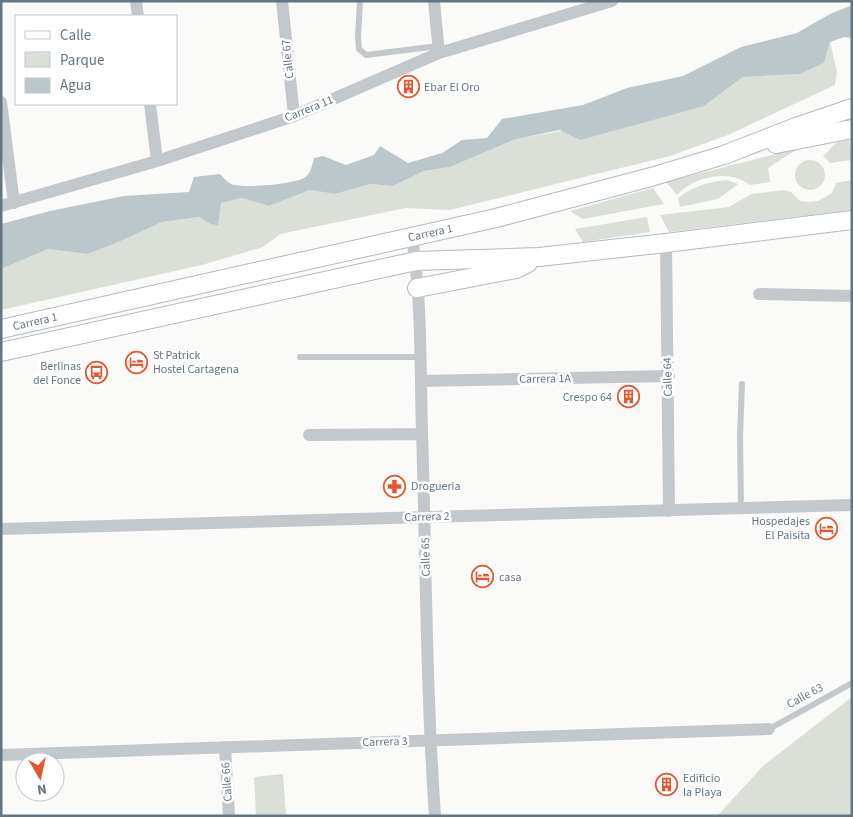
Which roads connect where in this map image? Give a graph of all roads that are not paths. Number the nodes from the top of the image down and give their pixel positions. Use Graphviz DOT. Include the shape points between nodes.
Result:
graph roads {
  1 [pos="136,1"];
  2 [pos="282,1"];
  3 [pos="360,1"];
  4 [pos="434,1"];
  5 [pos="612,1"];
  6 [pos="585,5"];
  7 [pos="138,15"];
  8 [pos="439,50"];
  9 [pos="1,102"];
  10 [pos="150,105"];
  11 [pos="852,108"];
  12 [pos="294,116"];
  13 [pos="852,129"];
  14 [pos="724,155"];
  15 [pos="157,161"];
  16 [pos="7,204"];
  17 [pos="852,220"];
  18 [pos="412,238"];
  19 [pos="666,243"];
  20 [pos="540,257"];
  21 [pos="416,261"];
  22 [pos="417,288"];
  23 [pos="759,294"];
  24 [pos="852,296"];
  25 [pos="1,329"];
  26 [pos="1,352"];
  27 [pos="300,357"];
  28 [pos="420,357"];
  29 [pos="668,376"];
  30 [pos="420,381"];
  31 [pos="742,384"];
  32 [pos="422,434"];
  33 [pos="309,435"];
  34 [pos="852,505"];
  35 [pos="741,508"];
  36 [pos="669,511"];
  37 [pos="425,517"];
  38 [pos="1,529"];
  39 [pos="852,683"];
  40 [pos="769,729"];
  41 [pos="430,740"];
  42 [pos="224,747"];
  43 [pos="1,755"];
  44 [pos="229,816"];
  45 [pos="435,816"];
  1 -- 7 [label="street"];
  2 -- 12 [label="street, Calle 67"];
  3 -- 8 [label="lane" via="359,49 366,55"];
  4 -- 8 [label="street"];
  5 -- 6 [label="street, Carrera 11"];
  6 -- 8 [label="street, Carrera 11"];
  8 -- 12 [label="street, Carrera 11"];
  9 -- 16 [label="street"];
  10 -- 15 [label="street"];
  11 -- 14 [label="main road, Carrera 1"];
  12 -- 15 [label="street, Carrera 11"];
  13 -- 14 [label="main road"];
  14 -- 18 [label="main road, Carrera 1" via="505,216"];
  15 -- 16 [label="street, Carrera 11"];
  17 -- 19 [label="main road, Carrera 1"];
  18 -- 21 [label="street, Calle 65"];
  18 -- 25 [label="main road, Carrera 1"];
  19 -- 20 [label="main road, Carrera 1"];
  19 -- 29 [label="street, Calle 64"];
  20 -- 21 [label="main road, Carrera 1"];
  20 -- 22 [label="main road" via="516,269"];
  21 -- 22 [label="street, Calle 65"];
  21 -- 26 [label="main road, Carrera 1"];
  22 -- 28 [label="street, Calle 65"];
  23 -- 24 [label="street"];
  27 -- 28 [label="lane"];
  28 -- 30 [label="street, Calle 65"];
  29 -- 30 [label="street, Carrera 1A"];
  29 -- 36 [label="street, Calle 64"];
  30 -- 32 [label="street, Calle 65"];
  31 -- 35 [label="lane"];
  32 -- 33 [label="street"];
  32 -- 37 [label="street, Calle 65"];
  34 -- 35 [label="street, Carrera 2"];
  35 -- 36 [label="street, Carrera 2"];
  36 -- 37 [label="street, Carrera 2"];
  37 -- 38 [label="street, Carrera 2"];
  37 -- 41 [label="street, Calle 65"];
  39 -- 40 [label="lane, Calle 63"];
  40 -- 41 [label="street, Carrera 3"];
  41 -- 42 [label="street, Carrera 3"];
  41 -- 45 [label="street, Calle 65"];
  42 -- 43 [label="street, Carrera 3"];
  42 -- 44 [label="street, Calle 66"];
}
